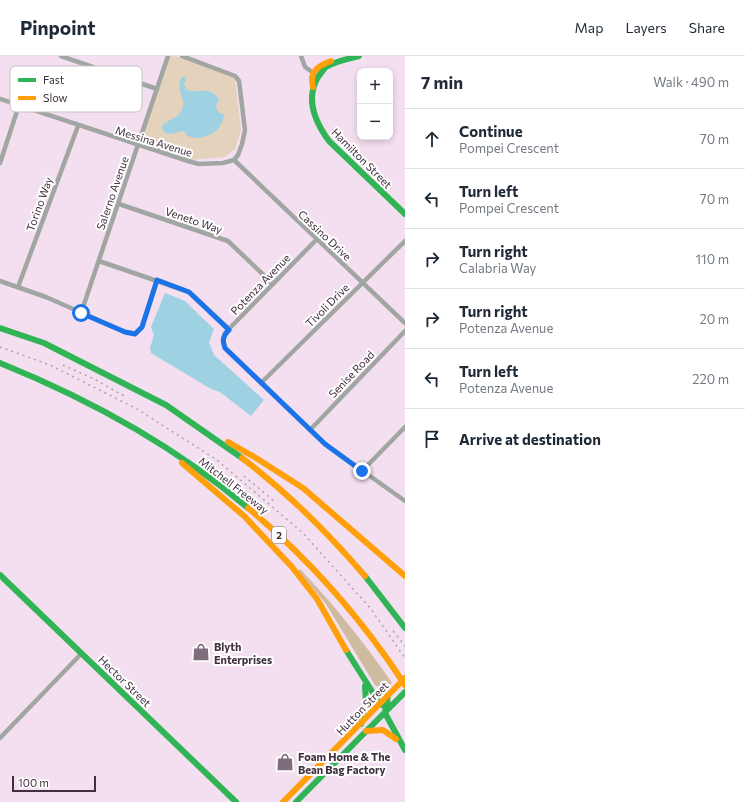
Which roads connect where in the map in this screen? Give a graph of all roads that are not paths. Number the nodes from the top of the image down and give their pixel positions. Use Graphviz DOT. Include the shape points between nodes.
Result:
graph roads {
  1 [pos="61,56"];
  2 [pos="168,56"];
  3 [pos="182,56"];
  4 [pos="201,56"];
  5 [pos="301,56"];
  6 [pos="359,56"];
  7 [pos="350,57"];
  8 [pos="199,62"];
  9 [pos="90,66"];
  10 [pos="316,74"];
  11 [pos="142,84"];
  12 [pos="157,89"];
  13 [pos="0,99"];
  14 [pos="10,102"];
  15 [pos="17,112"];
  16 [pos="39,112"];
  17 [pos="78,126"];
  18 [pos="138,146"];
  19 [pos="234,160"];
  20 [pos="0,163"];
  21 [pos="118,204"];
  22 [pos="405,214"];
  23 [pos="317,239"];
  24 [pos="405,241"];
  25 [pos="99,261"];
  26 [pos="157,280"];
  27 [pos="0,281"];
  28 [pos="363,282"];
  29 [pos="273,284"];
  30 [pos="18,287"];
  31 [pos="81,313"];
  32 [pos="405,323"];
  33 [pos="0,328"];
  34 [pos="229,330"];
  35 [pos="405,331"];
  36 [pos="0,363"];
  37 [pos="261,383"];
  38 [pos="197,425"];
  39 [pos="405,427"];
  40 [pos="310,430"];
  41 [pos="156,442"];
  42 [pos="362,471"];
  43 [pos="405,502"];
  44 [pos="0,575"];
  45 [pos="405,576"];
  46 [pos="405,628"];
  47 [pos="82,653"];
  48 [pos="362,678"];
  49 [pos="405,678"];
  50 [pos="405,685"];
  51 [pos="405,692"];
  52 [pos="382,708"];
  53 [pos="361,724"];
  54 [pos="366,731"];
  55 [pos="0,738"];
  56 [pos="401,744"];
  57 [pos="405,750"];
  58 [pos="236,802"];
  59 [pos="283,802"];
  60 [pos="296,802"];
  1 -- 9 [label="street"];
  2 -- 12 [label="street, Salerno Avenue"];
  3 -- 8 [label="street"];
  4 -- 8 [label="street"];
  5 -- 10 [label="street" via="305,67"];
  6 -- 7 [label="main road, Hamilton Street"];
  7 -- 10 [label="main road, Hamilton Street"];
  8 -- 19 [label="street" via="232,73 239,80 246,130"];
  10 -- 22 [label="main road, Hamilton Street" via="313,106 322,132"];
  11 -- 12 [label="street"];
  12 -- 18 [label="street, Salerno Avenue"];
  13 -- 14 [label="street, Messina Avenue"];
  15 -- 20 [label="street"];
  16 -- 17 [label="street, Messina Avenue"];
  17 -- 18 [label="street, Messina Avenue"];
  17 -- 30 [label="street, Torino Way"];
  18 -- 19 [label="street, Messina Avenue" via="199,164"];
  18 -- 21 [label="street, Salerno Avenue"];
  19 -- 23 [label="street, Cassino Drive"];
  21 -- 25 [label="street, Salerno Avenue"];
  21 -- 29 [label="street, Veneto Way" via="228,241"];
  23 -- 28 [label="street, Cassino Drive"];
  23 -- 29 [label="street, Potenza Avenue"];
  24 -- 28 [label="street, Tivoli Drive"];
  25 -- 26 [label="street"];
  25 -- 31 [label="street, Salerno Avenue"];
  26 -- 31 [label="street" via="142,327 135,334"];
  26 -- 34 [label="street" via="189,292"];
  27 -- 30 [label="street"];
  28 -- 32 [label="street, Cassino Drive"];
  28 -- 37 [label="street, Tivoli Drive"];
  29 -- 34 [label="street, Potenza Avenue"];
  30 -- 31 [label="street"];
  33 -- 38 [label="main road" via="44,343 166,405"];
  34 -- 37 [label="street, Potenza Avenue" via="223,340 225,348"];
  35 -- 40 [label="street, Senise Road"];
  36 -- 41 [label="main road, Mitchell Freeway / 2" via="62,389"];
  37 -- 40 [label="street, Potenza Avenue"];
  38 -- 45 [label="main road" via="303,488"];
  38 -- 46 [label="main road" via="270,480 308,515 352,560"];
  39 -- 42 [label="street"];
  40 -- 42 [label="street, Potenza Avenue"];
  41 -- 48 [label="main road" via="244,516 292,567 318,599"];
  41 -- 50 [label="main road, Mitchell Freeway / 2" via="221,486 282,538 353,615"];
  42 -- 43 [label="street, Potenza Avenue"];
  44 -- 47 [label="main road, Hector Street"];
  47 -- 55 [label="street"];
  47 -- 58 [label="main road, Hector Street"];
  48 -- 52 [label="main road"];
  48 -- 53 [label="main road" via="368,698"];
  49 -- 52 [label="main road, Hutton Street" via="388,695"];
  51 -- 52 [label="main road, Hutton Street" via="393,704"];
  52 -- 53 [label="main road, Hutton Street"];
  52 -- 54 [label="main road, Hutton Street"];
  52 -- 56 [label="main road"];
  53 -- 59 [label="main road, Hutton Street"];
  54 -- 56 [label="main road" via="383,729"];
  54 -- 60 [label="main road, Hutton Street"];
  56 -- 57 [label="main road"];
}
